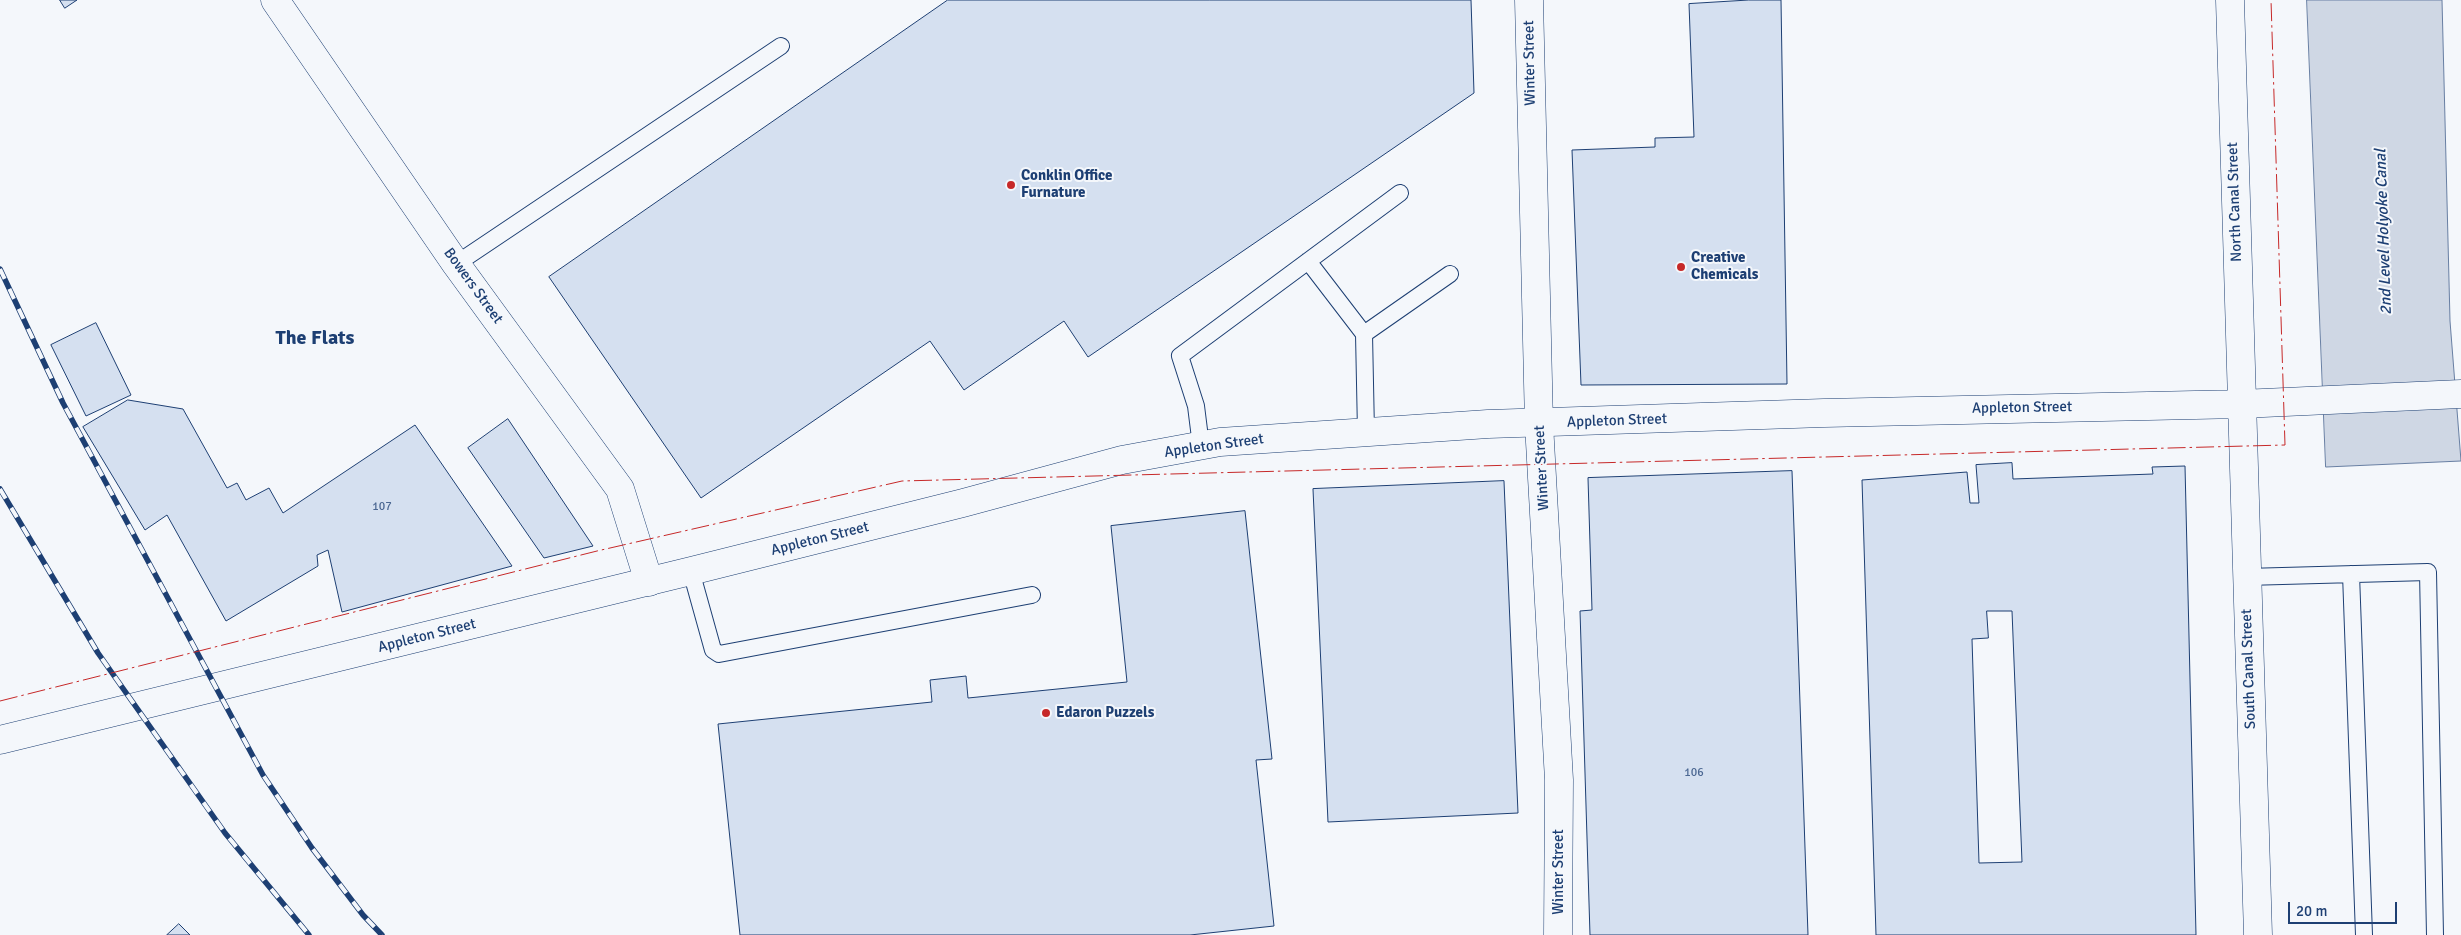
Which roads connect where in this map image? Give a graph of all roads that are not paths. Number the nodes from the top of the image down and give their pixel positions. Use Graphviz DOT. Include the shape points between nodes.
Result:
graph roads {
  1 [pos="275,0"];
  2 [pos="1529,0"];
  3 [pos="2230,0"];
  4 [pos="781,46"];
  5 [pos="1400,193"];
  6 [pos="1308,261"];
  7 [pos="456,264"];
  8 [pos="1450,274"];
  9 [pos="1364,334"];
  10 [pos="2461,394"];
  11 [pos="2241,404"];
  12 [pos="1539,424"];
  13 [pos="1366,432"];
  14 [pos="1200,446"];
  15 [pos="691,571"];
  16 [pos="2351,574"];
  17 [pos="2246,577"];
  18 [pos="650,582"];
  19 [pos="1032,595"];
  20 [pos="0,740"];
  21 [pos="1558,935"];
  22 [pos="2258,935"];
  23 [pos="2364,935"];
  24 [pos="2435,935"];
  1 -- 7 [label="street, Bowers Street"];
  2 -- 12 [label="street, Winter Street"];
  3 -- 11 [label="street, North Canal Street"];
  4 -- 7 [label="lane"];
  5 -- 6 [label="lane"];
  6 -- 9 [label="lane"];
  6 -- 14 [label="lane" via="1180,356 1196,406"];
  7 -- 18 [label="street, Bowers Street" via="620,489"];
  8 -- 9 [label="lane"];
  9 -- 13 [label="lane"];
  10 -- 11 [label="street, Appleton Street"];
  11 -- 12 [label="street, Appleton Street" via="1824,413"];
  11 -- 17 [label="street, South Canal Street"];
  12 -- 13 [label="street, Appleton Street"];
  12 -- 21 [label="street, Winter Street" via="1559,780"];
  13 -- 14 [label="street, Appleton Street"];
  14 -- 15 [label="street, Appleton Street" via="1122,460"];
  15 -- 18 [label="street, Appleton Street"];
  15 -- 19 [label="lane" via="713,650 719,654"];
  16 -- 17 [label="lane"];
  16 -- 23 [label="lane"];
  16 -- 24 [label="lane" via="2428,572"];
  17 -- 22 [label="street, South Canal Street"];
  18 -- 20 [label="street, Appleton Street"];
}
